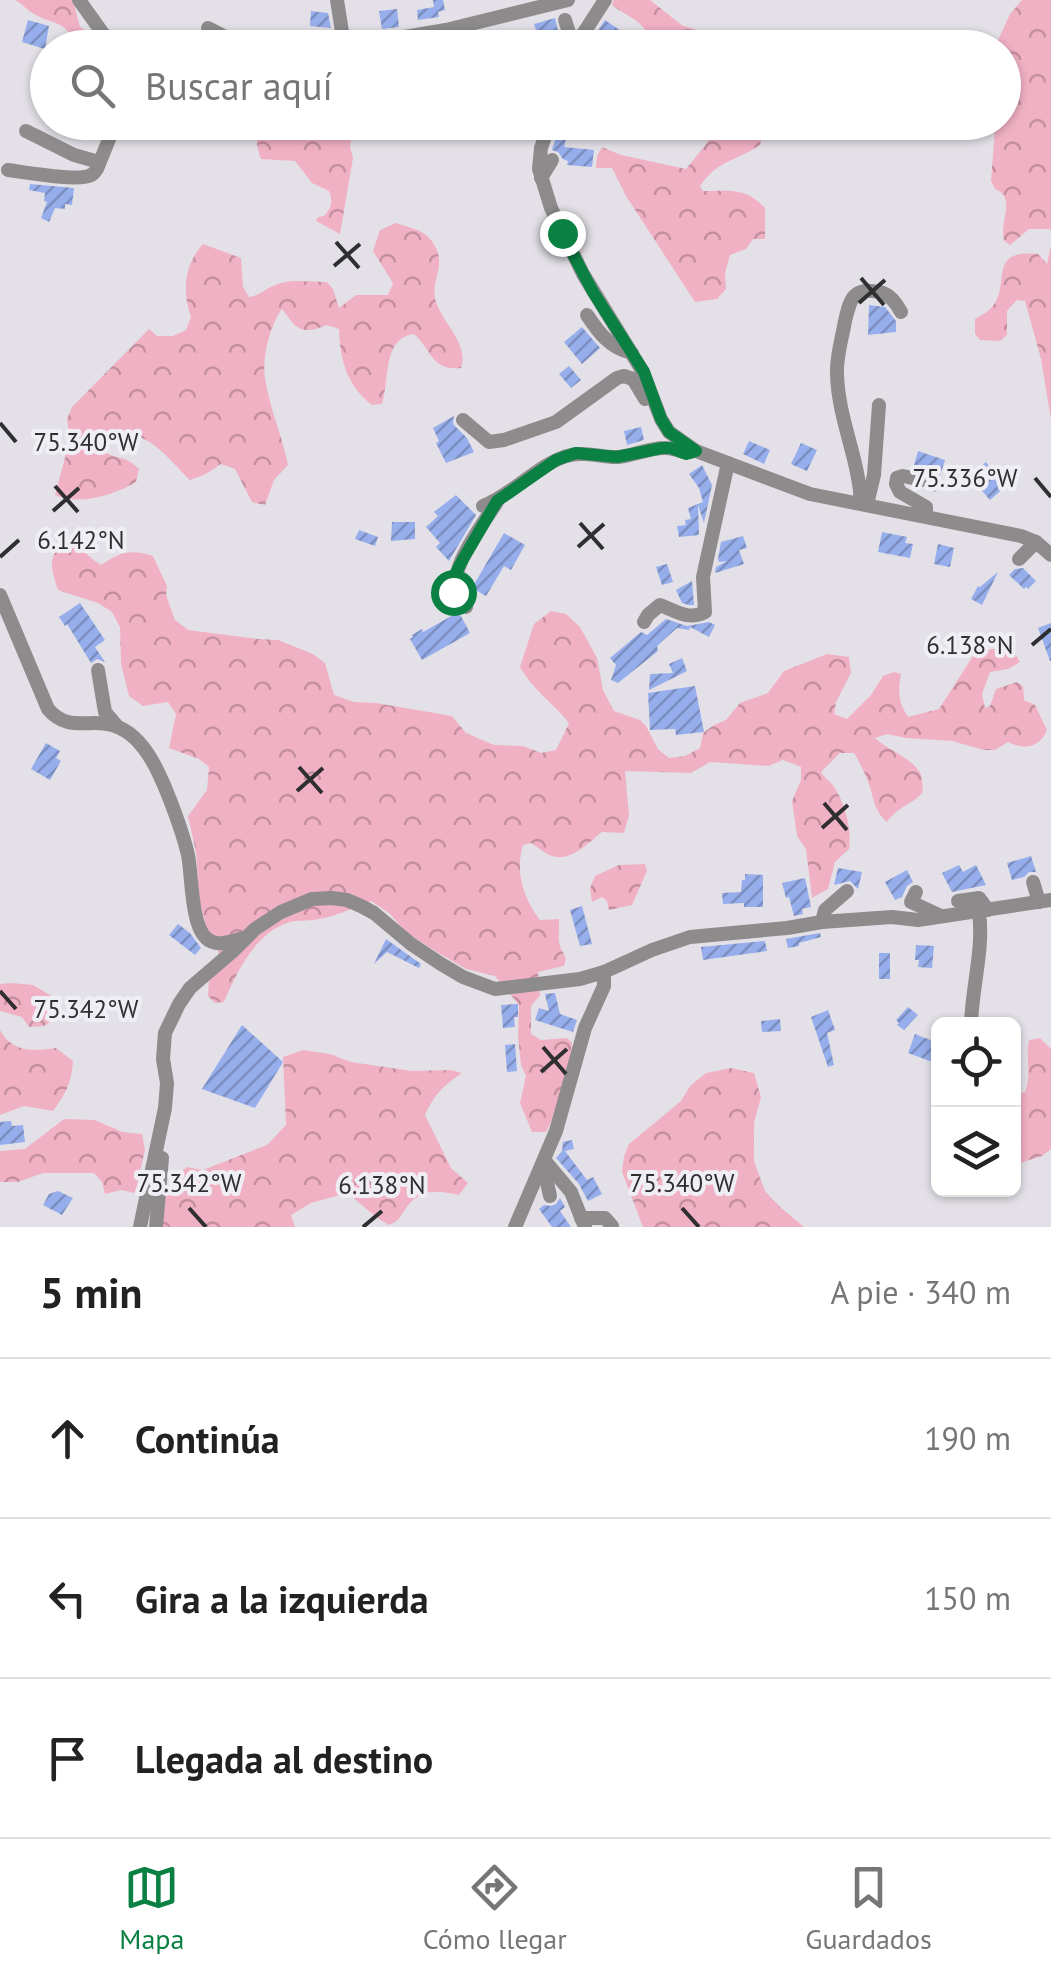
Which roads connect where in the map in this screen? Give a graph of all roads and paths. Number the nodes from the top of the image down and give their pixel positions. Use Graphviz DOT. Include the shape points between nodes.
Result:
graph roads {
  1 [pos="79,0"];
  2 [pos="337,0"];
  3 [pos="605,0"];
  4 [pos="562,1"];
  5 [pos="565,20"];
  6 [pos="208,28"];
  7 [pos="100,30"];
  8 [pos="212,30"];
  9 [pos="342,30"];
  10 [pos="446,30"];
  11 [pos="568,30"];
  12 [pos="585,30"];
  13 [pos="26,132"];
  14 [pos="30,134"];
  15 [pos="43,140"];
  16 [pos="108,140"];
  17 [pos="544,140"];
  18 [pos="552,160"];
  19 [pos="99,162"];
  20 [pos="8,170"];
  21 [pos="541,178"];
  22 [pos="900,312"];
  23 [pos="587,315"];
  24 [pos="632,353"];
  25 [pos="880,404"];
  26 [pos="661,419"];
  27 [pos="463,420"];
  28 [pos="696,451"];
  29 [pos="732,464"];
  30 [pos="922,480"];
  31 [pos="868,504"];
  32 [pos="926,516"];
  33 [pos="725,523"];
  34 [pos="884,523"];
  35 [pos="1036,542"];
  36 [pos="1051,555"];
  37 [pos="1019,559"];
  38 [pos="0,595"];
  39 [pos="466,607"];
  40 [pos="644,622"];
  41 [pos="98,670"];
  42 [pos="117,726"];
  43 [pos="1032,882"];
  44 [pos="1051,885"];
  45 [pos="846,891"];
  46 [pos="908,899"];
  47 [pos="958,901"];
  48 [pos="1044,901"];
  49 [pos="983,911"];
  50 [pos="942,916"];
  51 [pos="822,922"];
  52 [pos="246,937"];
  53 [pos="604,972"];
  54 [pos="972,1017"];
  55 [pos="162,1124"];
  56 [pos="547,1164"];
  57 [pos="550,1196"];
  58 [pos="592,1222"];
  59 [pos="140,1227"];
  60 [pos="156,1227"];
  61 [pos="515,1227"];
  1 -- 7 [label="street"];
  2 -- 9 [label="street"];
  3 -- 12 [label="street"];
  4 -- 10 [label="street"];
  5 -- 11 [label="street"];
  6 -- 8 [label="street"];
  13 -- 14 [label="street"];
  15 -- 19 [label="street"];
  16 -- 19 [label="street"];
  17 -- 21 [label="street"];
  18 -- 21 [label="street"];
  19 -- 20 [label="street" via="82,178"];
  21 -- 24 [label="street" via="574,257"];
  22 -- 31 [label="street" via="884,293 857,292 839,350 838,390"];
  23 -- 24 [label="street" via="614,347"];
  24 -- 26 [label="street"];
  25 -- 31 [label="street"];
  26 -- 27 [label="street" via="633,378 624,376 556,422 504,440 489,442"];
  26 -- 28 [label="street"];
  28 -- 29 [label="street"];
  28 -- 39 [label="street" via="563,456 490,504 454,577 453,592"];
  29 -- 31 [label="street" via="810,494"];
  29 -- 33 [label="street"];
  29 -- 40 [label="street" via="701,585 704,612 688,616 660,606"];
  30 -- 32 [label="street" via="902,476 896,484 926,507"];
  31 -- 32 [label="street"];
  31 -- 34 [label="street"];
  32 -- 35 [label="street" via="959,518"];
  35 -- 36 [label="street"];
  35 -- 37 [label="street"];
  38 -- 42 [label="street" via="48,709 70,724"];
  41 -- 42 [label="street" via="105,712"];
  42 -- 52 [label="street" via="144,748 160,775 187,852 206,938 226,944"];
  43 -- 48 [label="street"];
  44 -- 48 [label="street"];
  45 -- 51 [label="street"];
  46 -- 50 [label="street"];
  47 -- 49 [label="street" via="979,898"];
  48 -- 49 [label="street"];
  49 -- 50 [label="street"];
  49 -- 54 [label="street"];
  50 -- 51 [label="street"];
  51 -- 53 [label="street" via="690,937"];
  52 -- 53 [label="street" via="281,912 332,898 374,913 441,964 485,987"];
  52 -- 55 [label="street" via="178,1004 164,1045"];
  53 -- 56 [label="street"];
  55 -- 59 [label="street"];
  55 -- 60 [label="street"];
  56 -- 57 [label="street"];
  56 -- 58 [label="street"];
  56 -- 61 [label="street"];
}
